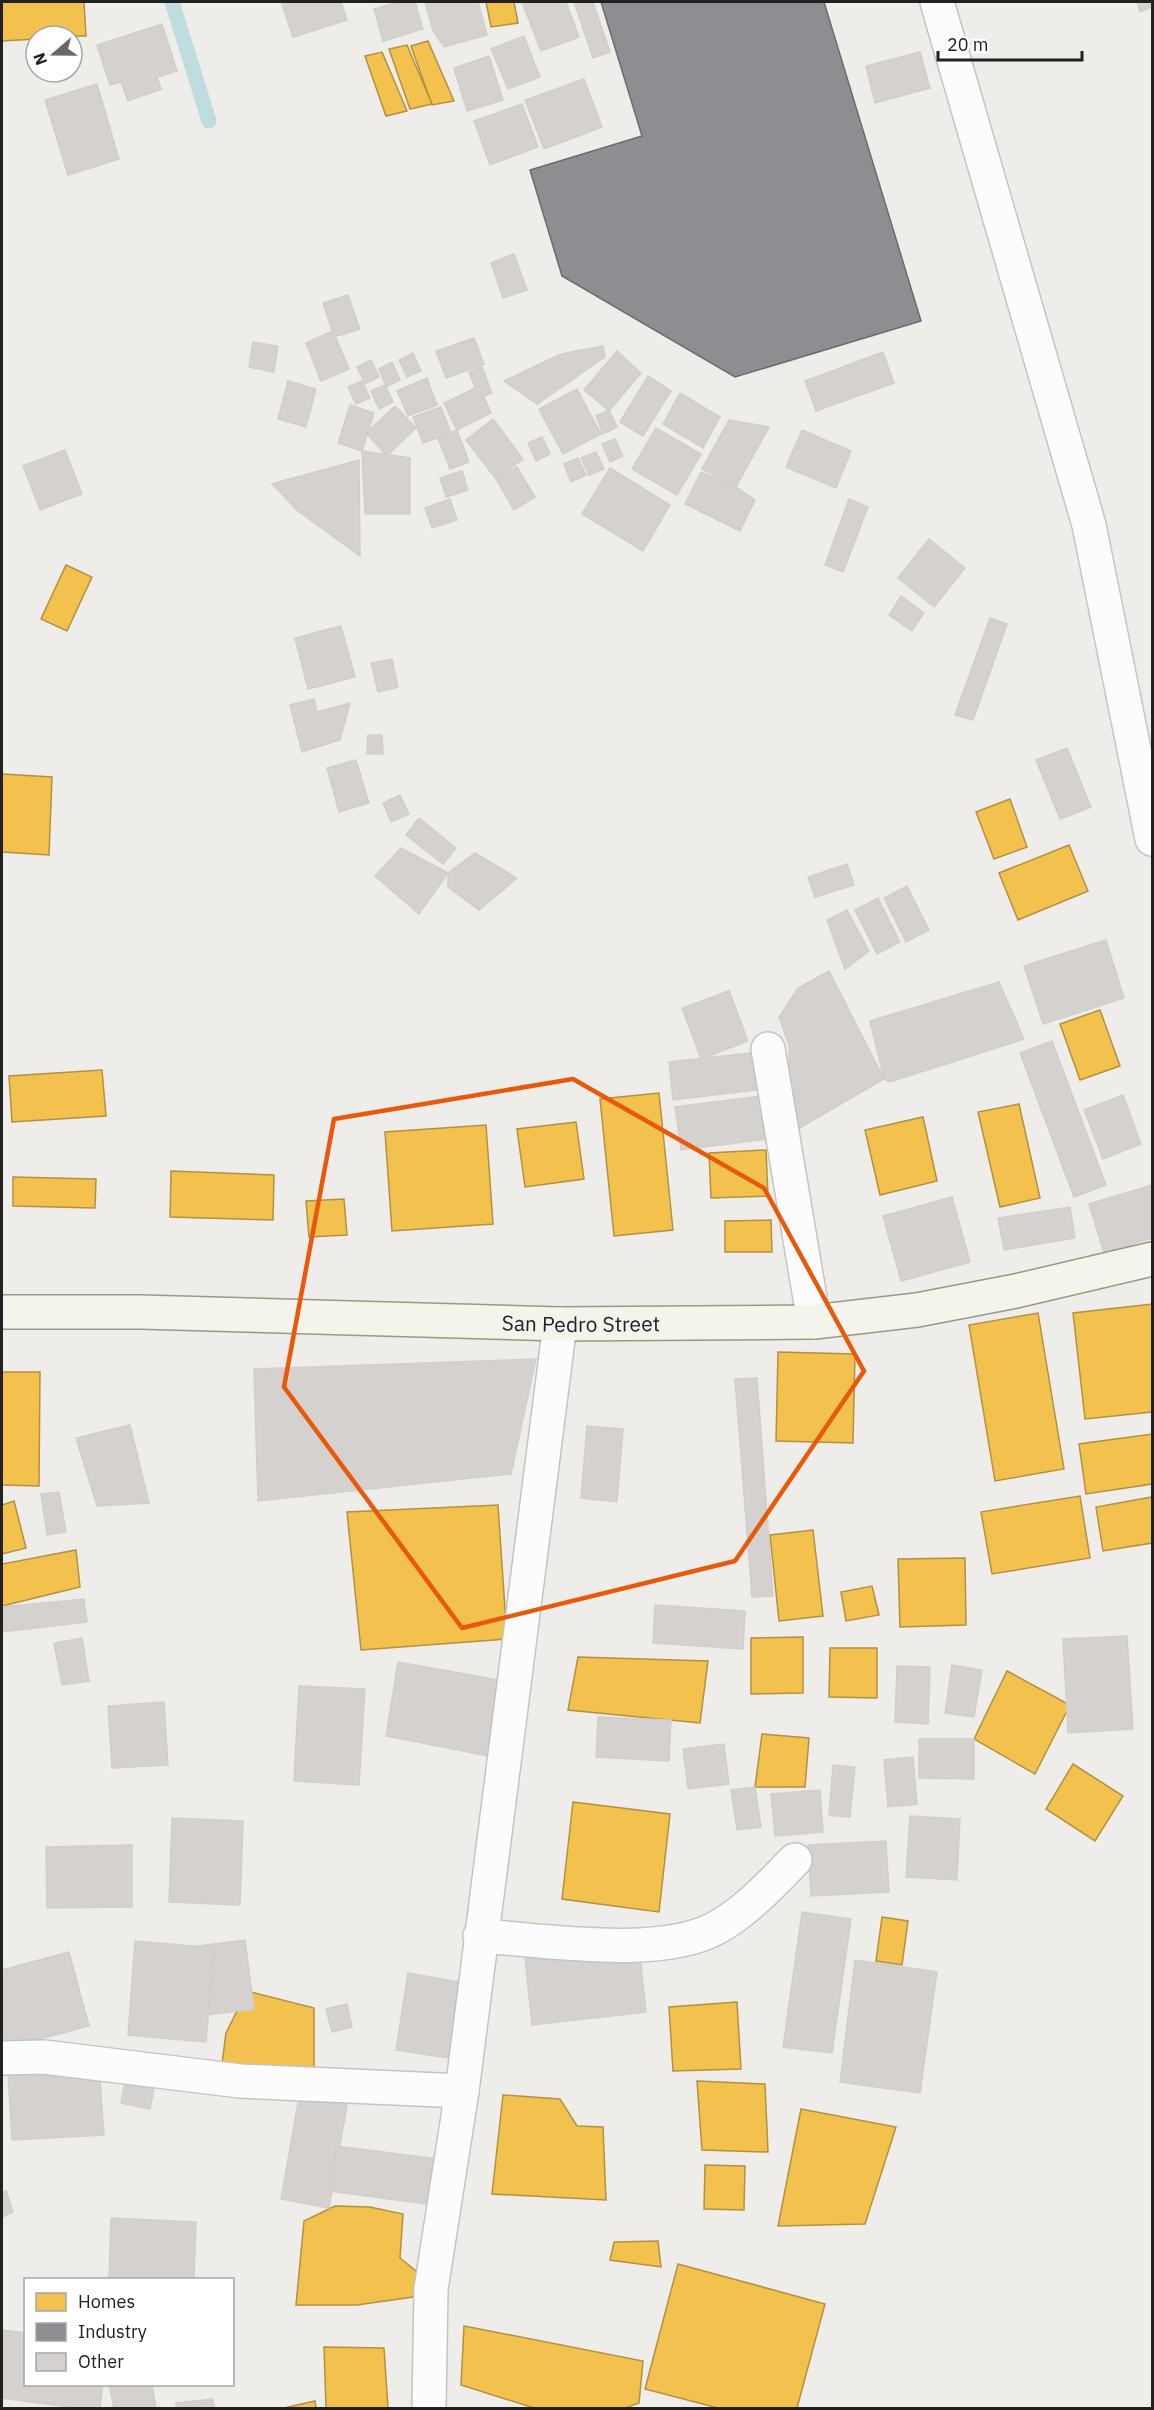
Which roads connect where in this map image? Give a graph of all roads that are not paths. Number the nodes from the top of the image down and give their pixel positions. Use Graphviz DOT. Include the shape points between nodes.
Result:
graph roads {
  1 [pos="937,2"];
  2 [pos="1152,839"];
  3 [pos="768,1049"];
  4 [pos="1152,1259"];
  5 [pos="2,1312"];
  6 [pos="814,1322"];
  7 [pos="560,1324"];
  8 [pos="795,1860"];
  9 [pos="480,1936"];
  10 [pos="2,2058"];
  11 [pos="462,2091"];
  12 [pos="429,2409"];
  1 -- 2 [label="street" via="1089,525"];
  3 -- 6 [label="street"];
  4 -- 6 [label="street, San Pedro Street" via="994,1296"];
  5 -- 7 [label="street, San Pedro Street"];
  6 -- 7 [label="street, San Pedro Street"];
  7 -- 9 [label="street"];
  8 -- 9 [label="street" via="746,1909 714,1930 686,1938 639,1946"];
  9 -- 11 [label="street"];
  10 -- 11 [label="street" via="44,2057 240,2081"];
  11 -- 12 [label="street" via="431,2289"];
}
